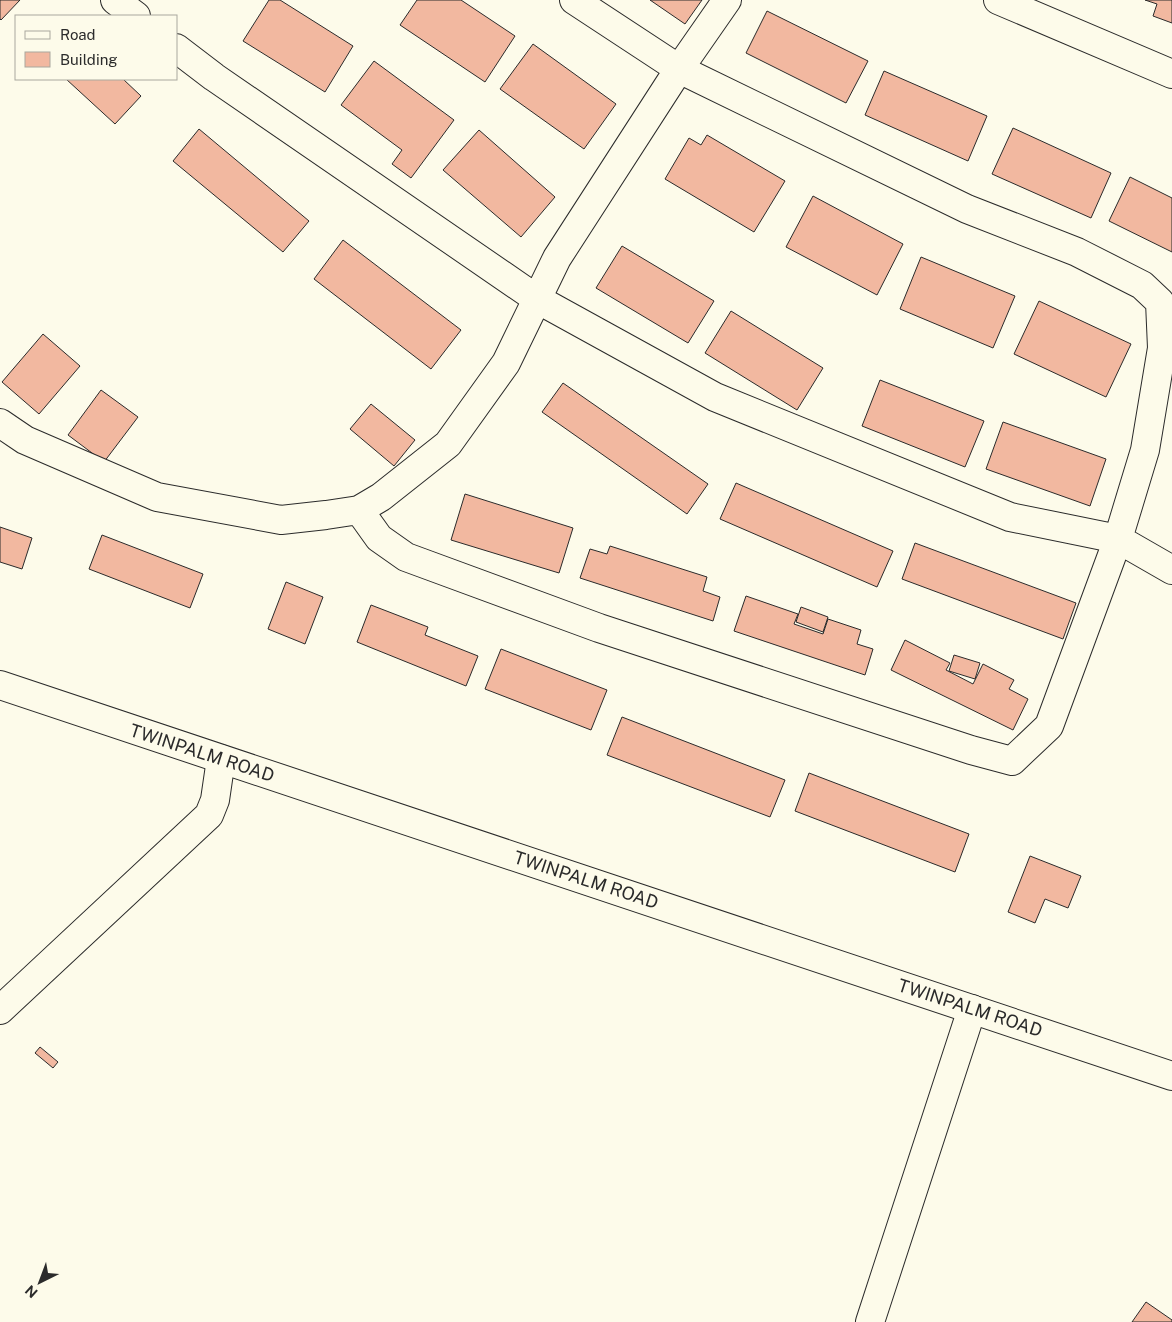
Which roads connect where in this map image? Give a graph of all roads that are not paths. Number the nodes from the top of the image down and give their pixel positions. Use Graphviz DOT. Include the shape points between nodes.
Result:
graph roads {
  1 [pos="115,0"];
  2 [pos="574,0"];
  3 [pos="727,0"];
  4 [pos="998,0"];
  5 [pos="135,15"];
  6 [pos="178,49"];
  7 [pos="678,69"];
  8 [pos="1172,74"];
  9 [pos="538,299"];
  10 [pos="0,423"];
  11 [pos="359,510"];
  12 [pos="1118,539"];
  13 [pos="1172,570"];
  14 [pos="0,686"];
  15 [pos="221,759"];
  16 [pos="972,1009"];
  17 [pos="0,1010"];
  18 [pos="1172,1076"];
  19 [pos="870,1322"];
  1 -- 5 [label="main road"];
  2 -- 7 [label="main road"];
  3 -- 7 [label="main road"];
  4 -- 8 [label="main road"];
  6 -- 9 [label="main road"];
  7 -- 9 [label="main road" via="557,258"];
  7 -- 12 [label="main road" via="967,209 1076,252 1142,286 1160,302 1162,348 1145,450"];
  9 -- 11 [label="main road" via="506,364 448,444 382,497"];
  9 -- 12 [label="main road" via="715,397 1010,517"];
  10 -- 11 [label="main road" via="25,440 157,497 281,520"];
  11 -- 12 [label="main road" via="379,538 406,558 599,628 1012,761 1049,726"];
  12 -- 13 [label="main road"];
  14 -- 15 [label="main road, TWINPALM ROAD"];
  15 -- 16 [label="main road, TWINPALM ROAD"];
  15 -- 17 [label="main road" via="215,800 209,816"];
  16 -- 18 [label="main road, TWINPALM ROAD"];
  16 -- 19 [label="main road"];
}
